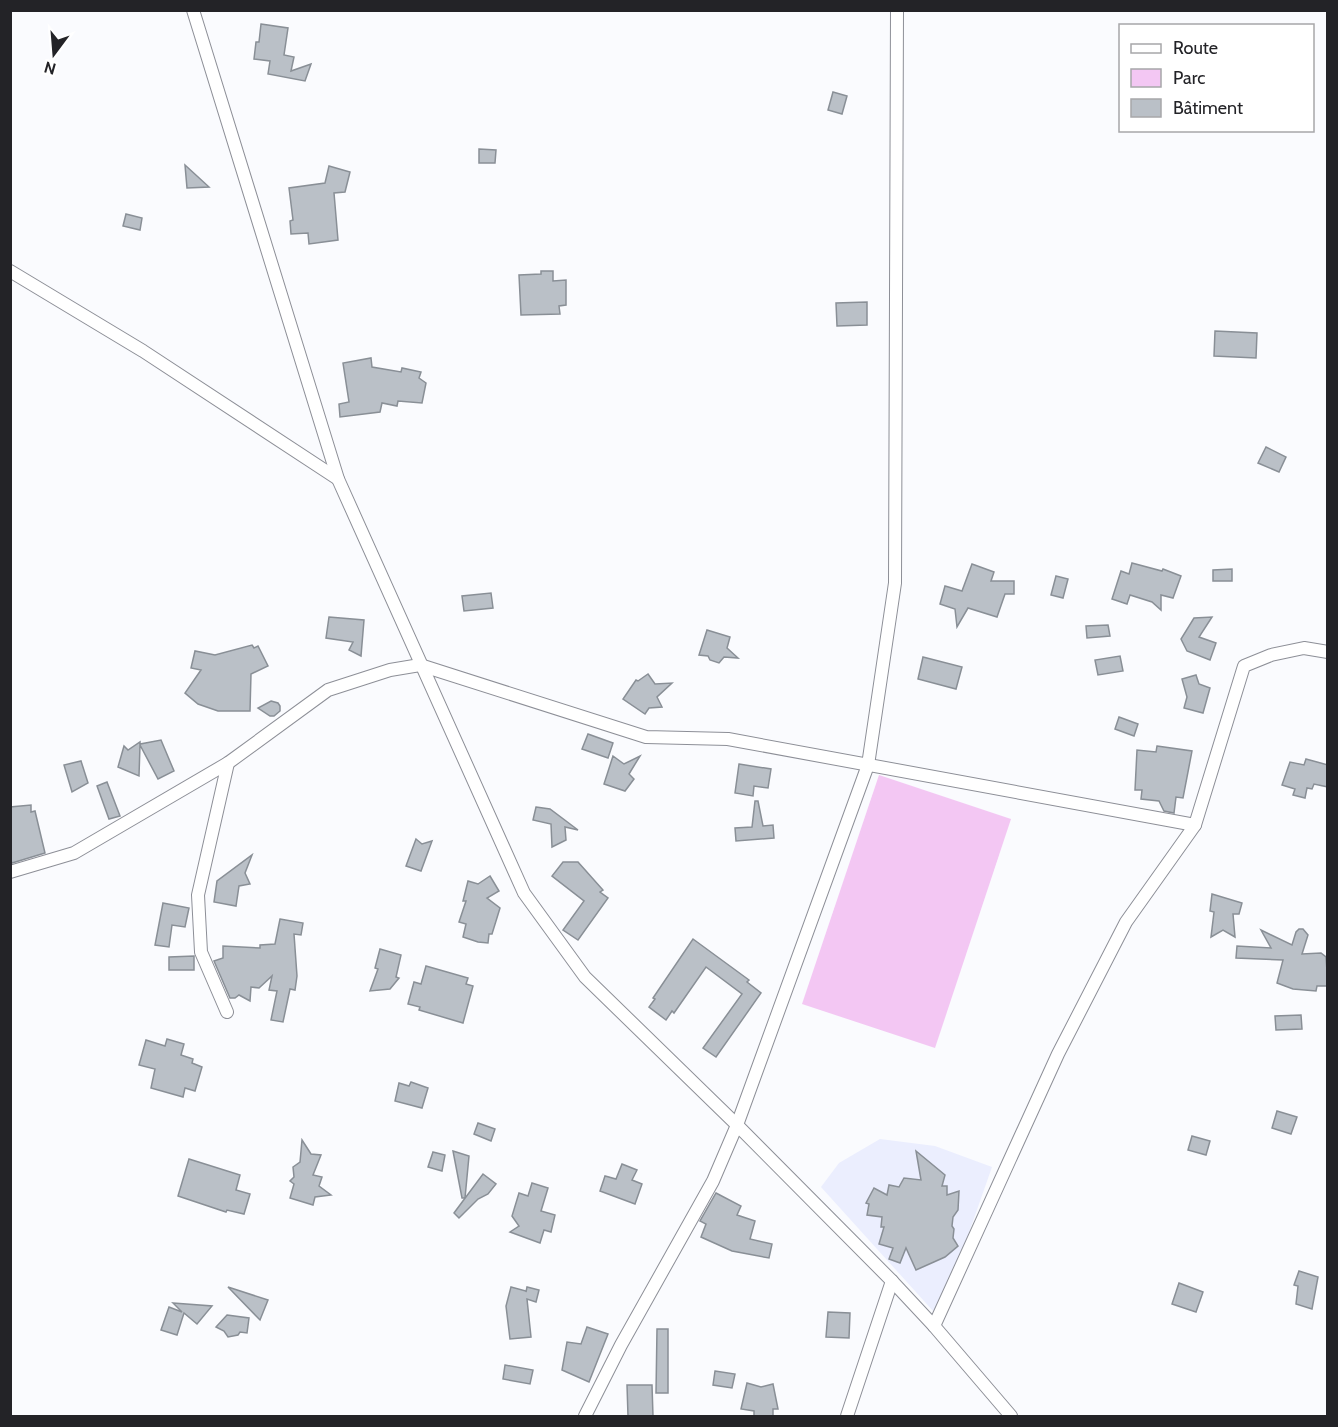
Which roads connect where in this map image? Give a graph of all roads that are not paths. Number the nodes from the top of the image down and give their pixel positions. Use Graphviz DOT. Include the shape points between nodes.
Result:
graph roads {
  1 [pos="193,10"];
  2 [pos="897,10"];
  3 [pos="10,271"];
  4 [pos="338,478"];
  5 [pos="1328,652"];
  6 [pos="420,665"];
  7 [pos="228,763"];
  8 [pos="868,765"];
  9 [pos="1195,825"];
  10 [pos="10,872"];
  11 [pos="227,1012"];
  12 [pos="737,1125"];
  13 [pos="892,1281"];
  14 [pos="934,1326"];
  15 [pos="585,1416"];
  16 [pos="847,1416"];
  17 [pos="1011,1416"];
  1 -- 4 [label="street"];
  2 -- 8 [label="street" via="895,583"];
  3 -- 4 [label="street"];
  4 -- 6 [label="street"];
  5 -- 9 [label="street" via="1304,648 1244,666"];
  6 -- 7 [label="street" via="390,670 328,690"];
  6 -- 8 [label="street" via="646,737 729,739"];
  6 -- 12 [label="street" via="524,893 585,977"];
  7 -- 10 [label="street" via="74,853"];
  7 -- 11 [label="street" via="198,895 201,952"];
  8 -- 9 [label="street"];
  8 -- 12 [label="street"];
  9 -- 14 [label="street" via="1121,932 1058,1054"];
  12 -- 13 [label="street"];
  12 -- 15 [label="street" via="713,1181"];
  13 -- 14 [label="street"];
  13 -- 16 [label="street"];
  14 -- 17 [label="street"];
}
